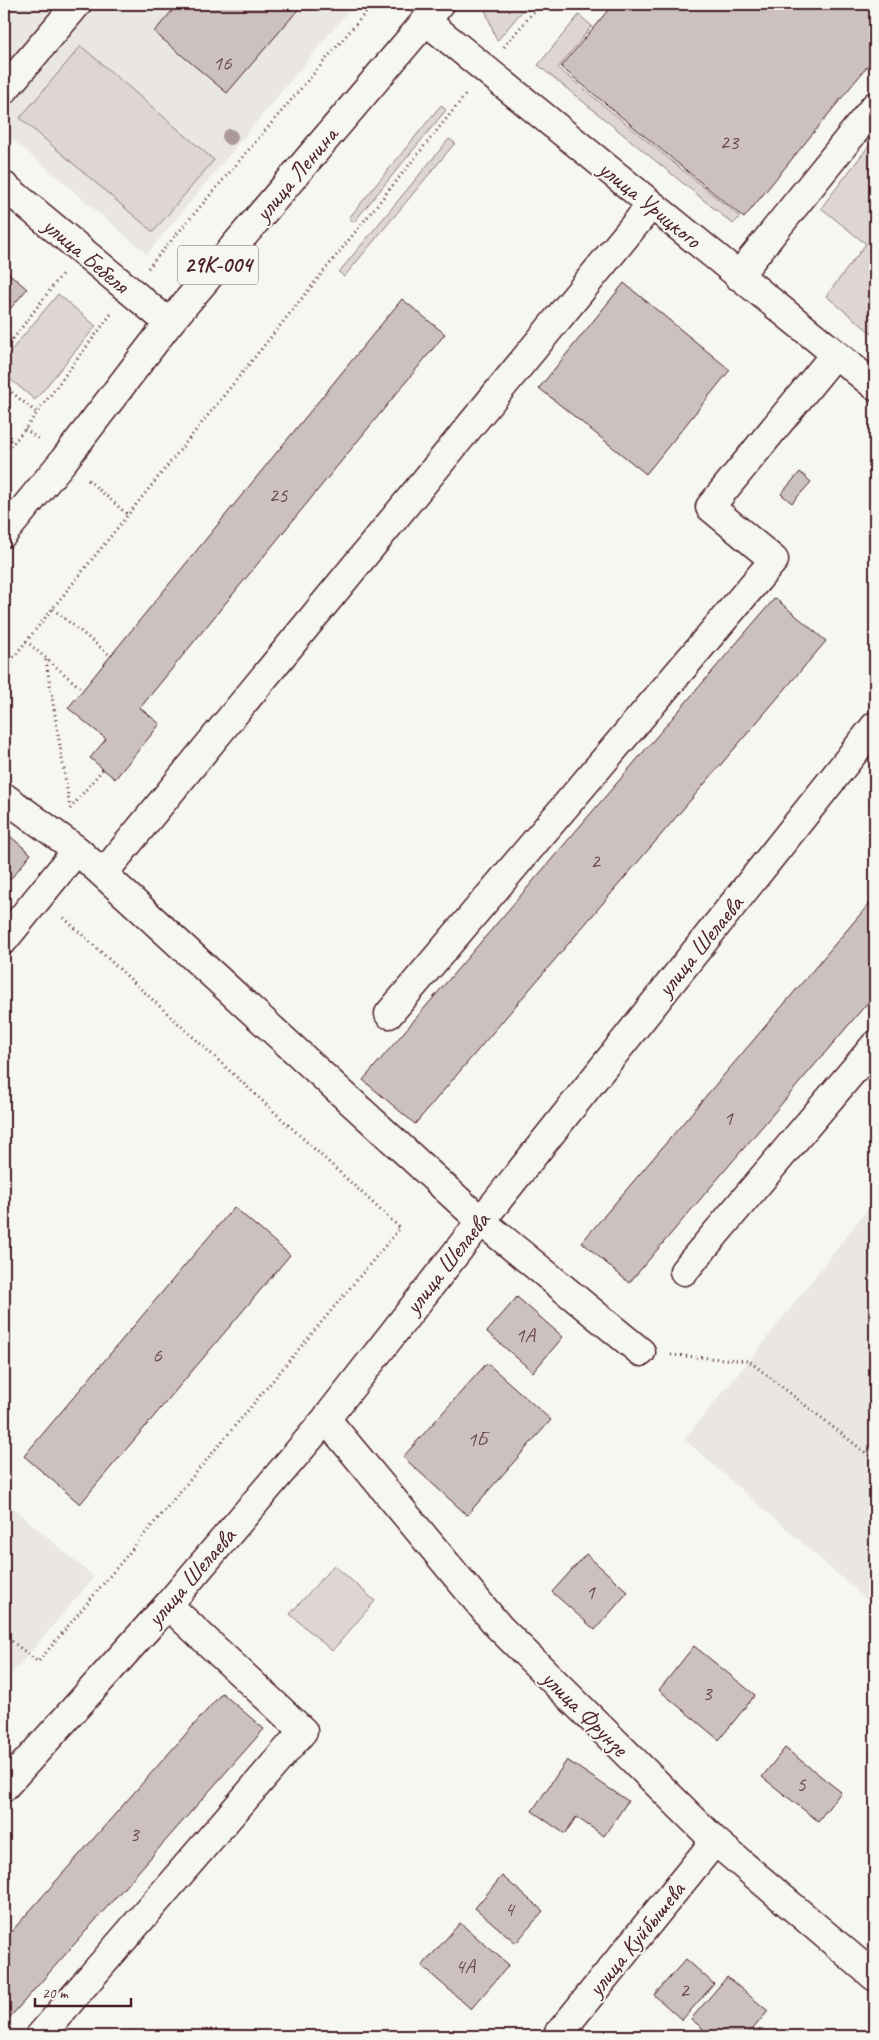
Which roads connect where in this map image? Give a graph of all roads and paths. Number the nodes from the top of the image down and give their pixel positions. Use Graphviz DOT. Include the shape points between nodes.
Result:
graph roads {
  1 [pos="77,4"];
  2 [pos="372,4"];
  3 [pos="540,4"];
  4 [pos="433,12"];
  5 [pos="485,70"];
  6 [pos="4,90"];
  7 [pos="875,106"];
  8 [pos="4,186"];
  9 [pos="651,205"];
  10 [pos="81,250"];
  11 [pos="738,276"];
  12 [pos="129,290"];
  13 [pos="169,323"];
  14 [pos="4,332"];
  15 [pos="12,340"];
  16 [pos="4,351"];
  17 [pos="834,354"];
  18 [pos="4,386"];
  19 [pos="875,386"];
  20 [pos="37,413"];
  21 [pos="4,454"];
  22 [pos="4,533"];
  23 [pos="53,609"];
  24 [pos="26,641"];
  25 [pos="111,656"];
  26 [pos="46,660"];
  27 [pos="4,669"];
  28 [pos="83,690"];
  29 [pos="875,726"];
  30 [pos="103,769"];
  31 [pos="4,797"];
  32 [pos="70,809"];
  33 [pos="77,850"];
  34 [pos="103,874"];
  35 [pos="40,896"];
  36 [pos="4,940"];
  37 [pos="389,1014"];
  38 [pos="875,1045"];
  39 [pos="480,1221"];
  40 [pos="684,1271"];
  41 [pos="641,1352"];
  42 [pos="326,1419"];
  43 [pos="875,1460"];
  44 [pos="168,1605"];
  45 [pos="4,1635"];
  46 [pos="4,1787"];
  47 [pos="715,1841"];
  48 [pos="875,1977"];
  49 [pos="40,2036"];
  50 [pos="557,2036"];
  1 -- 6 [label="street"];
  2 -- 12 [label="path"];
  3 -- 5 [label="path"];
  4 -- 5 [label="street, улица Урицкого"];
  4 -- 13 [label="street, улица Ленина / 29К-004"];
  5 -- 9 [label="street, улица Урицкого"];
  5 -- 23 [label="path"];
  7 -- 11 [label="street"];
  8 -- 10 [label="street, улица Бебеля"];
  9 -- 11 [label="street, улица Урицкого"];
  9 -- 34 [label="street"];
  10 -- 12 [label="street, улица Бебеля"];
  10 -- 15 [label="path"];
  11 -- 17 [label="street, улица Урицкого"];
  12 -- 13 [label="street, улица Бебеля"];
  12 -- 20 [label="path"];
  13 -- 22 [label="street, улица Ленина / 29К-004"];
  14 -- 15 [label="path"];
  15 -- 16 [label="path"];
  17 -- 19 [label="street, улица Урицкого"];
  17 -- 37 [label="street" via="710,507 774,560"];
  18 -- 20 [label="path"];
  20 -- 21 [label="path"];
  23 -- 24 [label="path"];
  23 -- 25 [label="path"];
  24 -- 26 [label="path"];
  24 -- 27 [label="path"];
  26 -- 28 [label="path"];
  26 -- 32 [label="path"];
  29 -- 39 [label="street, улица Шелаева"];
  30 -- 32 [label="path"];
  31 -- 33 [label="street"];
  32 -- 33 [label="path"];
  33 -- 34 [label="street"];
  33 -- 35 [label="street"];
  34 -- 39 [label="street"];
  35 -- 36 [label="street"];
  35 -- 45 [label="path" via="400,1228 38,1662"];
  38 -- 40 [label="street"];
  39 -- 41 [label="street"];
  39 -- 42 [label="street, улица Шелаева"];
  41 -- 43 [label="path" via="749,1361"];
  42 -- 44 [label="street, улица Шелаева"];
  42 -- 47 [label="street, улица Фрунзе" via="499,1626"];
  44 -- 46 [label="street, улица Шелаева"];
  44 -- 49 [label="street" via="302,1731"];
  47 -- 48 [label="street, улица Фрунзе"];
  47 -- 50 [label="street, улица Куйбышева"];
}
